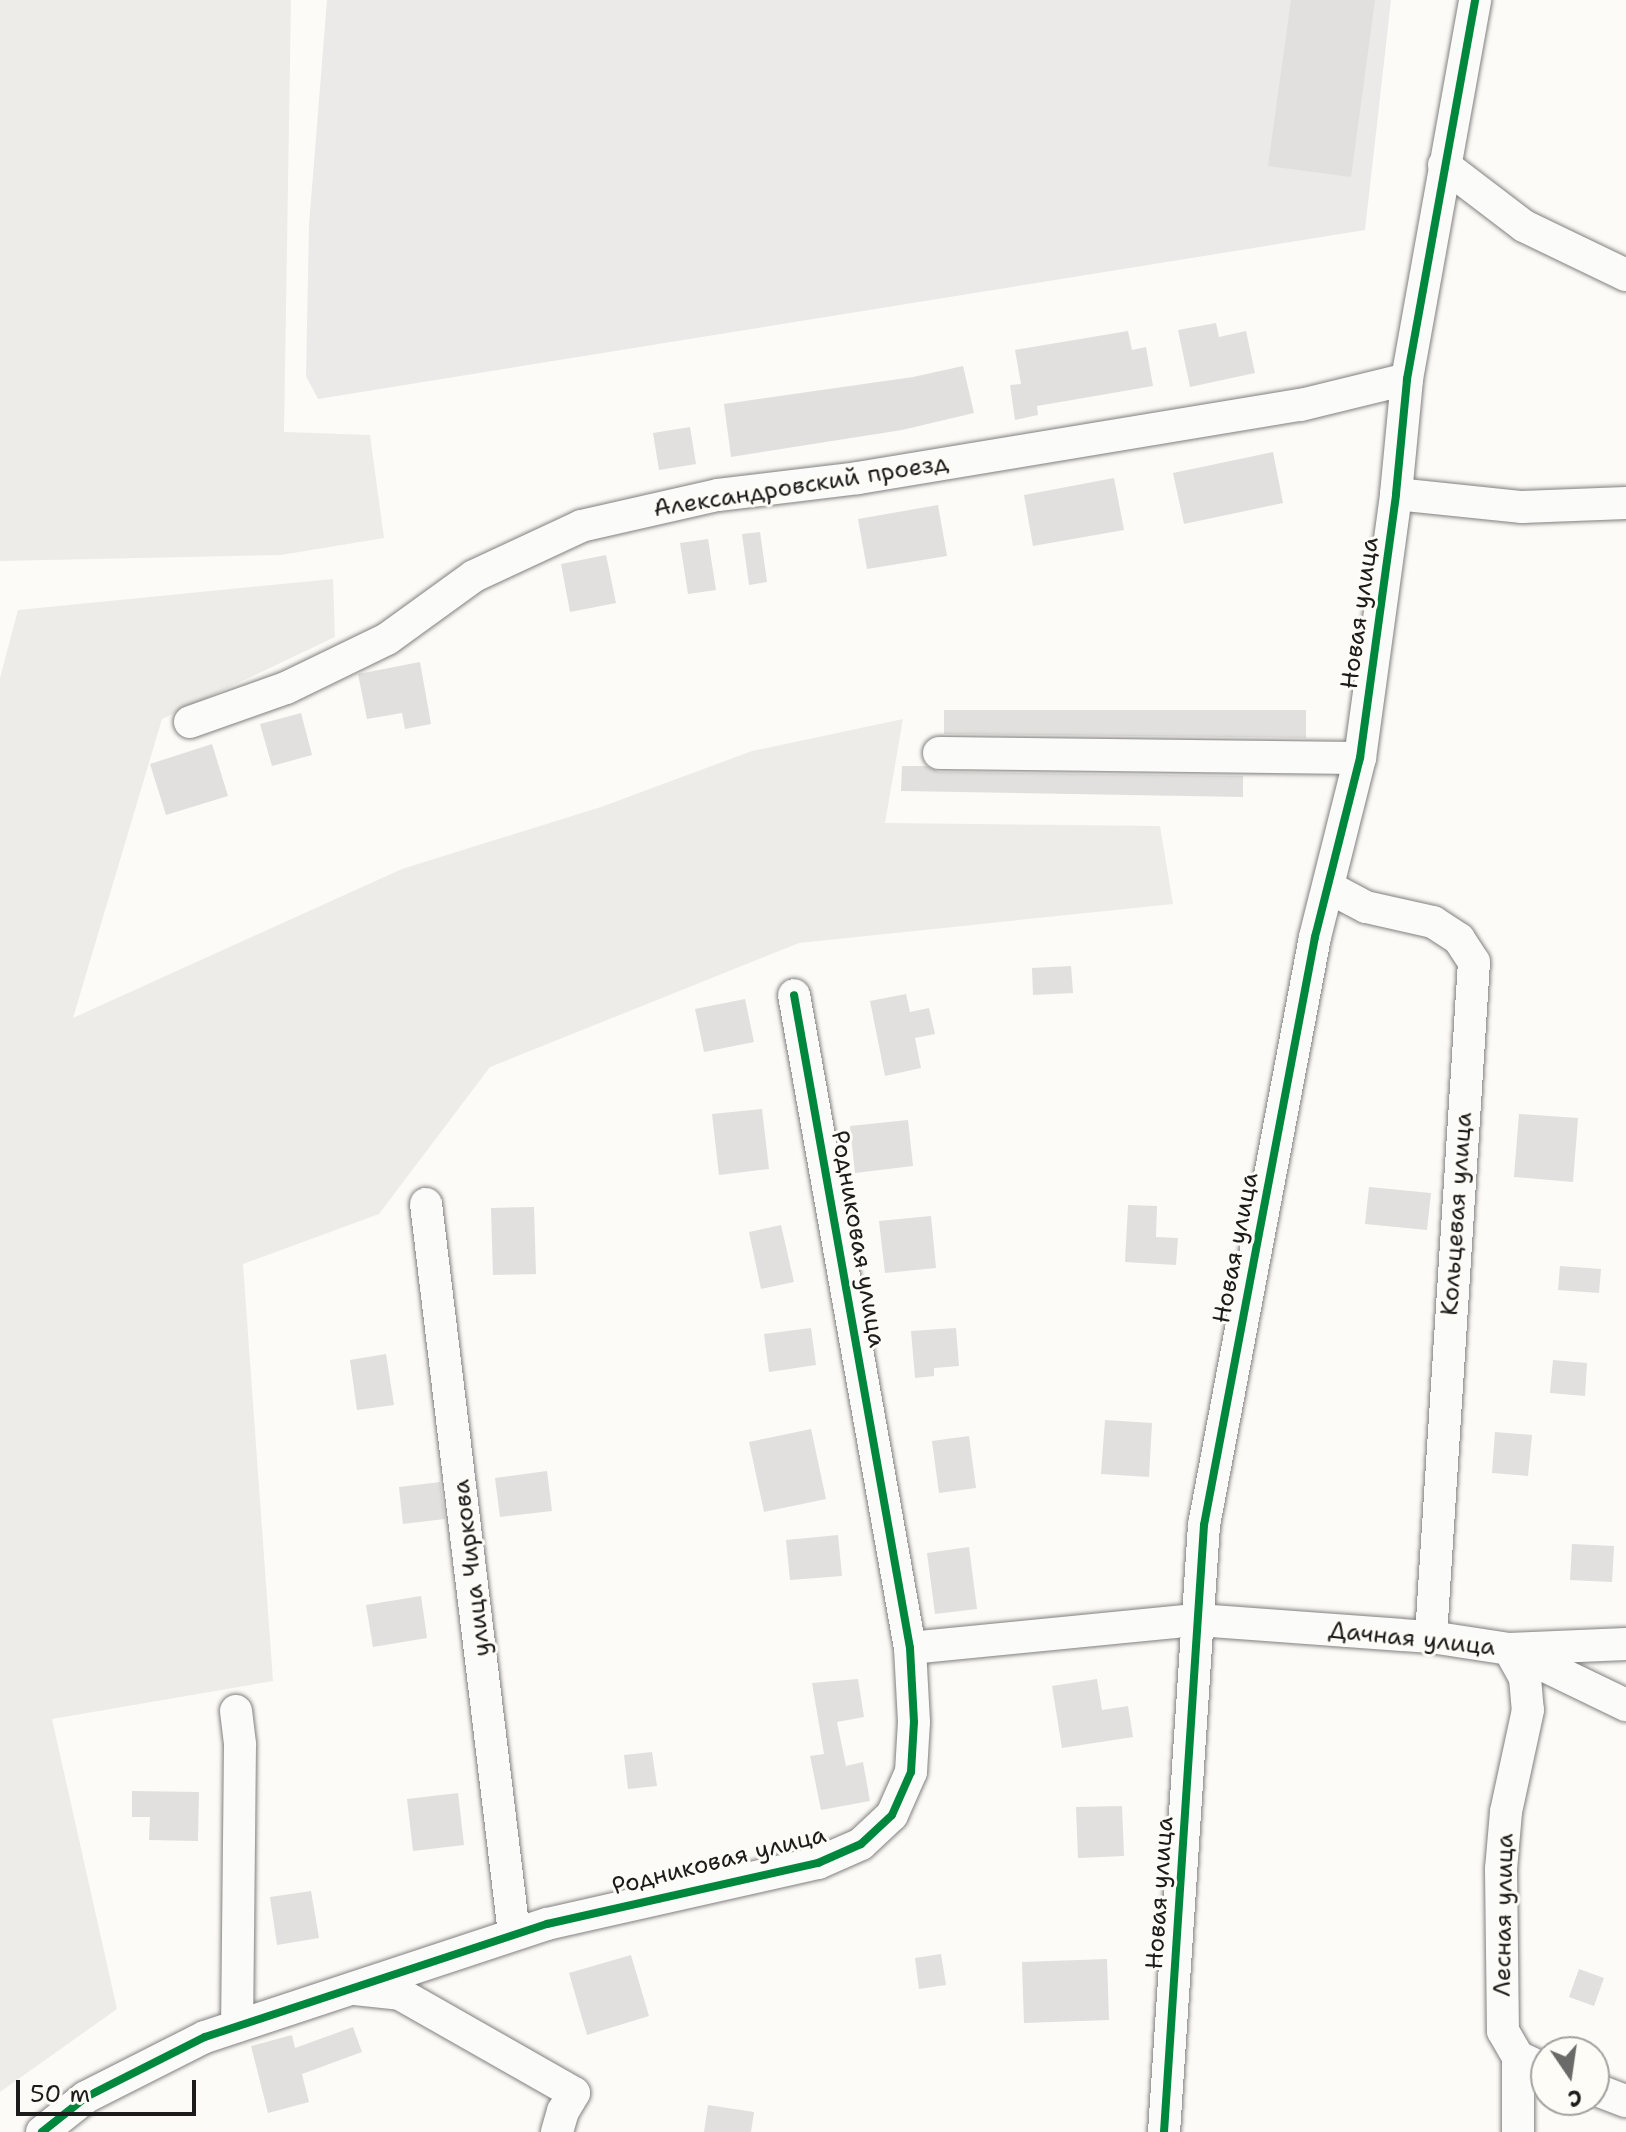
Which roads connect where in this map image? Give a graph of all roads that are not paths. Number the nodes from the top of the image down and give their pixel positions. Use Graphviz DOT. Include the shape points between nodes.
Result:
graph roads {
  1 [pos="1475,0"];
  2 [pos="1444,165"];
  3 [pos="1626,275"];
  4 [pos="1407,379"];
  5 [pos="1396,494"];
  6 [pos="1626,503"];
  7 [pos="190,722"];
  8 [pos="939,753"];
  9 [pos="1360,758"];
  10 [pos="1328,887"];
  11 [pos="794,995"];
  12 [pos="426,1204"];
  13 [pos="1198,1620"];
  14 [pos="1431,1637"];
  15 [pos="1626,1644"];
  16 [pos="910,1648"];
  17 [pos="1509,1649"];
  18 [pos="1626,1705"];
  19 [pos="236,1711"];
  20 [pos="514,1933"];
  21 [pos="348,1988"];
  22 [pos="237,2026"];
  23 [pos="1530,2062"];
  24 [pos="1530,2074"];
  25 [pos="42,2132"];
  26 [pos="557,2132"];
  27 [pos="1164,2132"];
  28 [pos="1518,2132"];
  1 -- 2 [label="street, Новая улица"];
  2 -- 3 [label="street" via="1524,226"];
  2 -- 4 [label="street, Новая улица"];
  4 -- 5 [label="street, Новая улица"];
  4 -- 7 [label="street, Александровский проезд" via="1301,405 858,478 718,495 581,526 474,576 387,639 286,688"];
  5 -- 6 [label="street" via="1522,507"];
  5 -- 9 [label="street, Новая улица"];
  8 -- 9 [label="street"];
  9 -- 10 [label="street, Новая улица"];
  10 -- 13 [label="street, Новая улица" via="1204,1525"];
  10 -- 14 [label="street, Кольцевая улица" via="1366,907 1433,922 1459,939 1474,962"];
  11 -- 16 [label="street, Родниковая улица"];
  12 -- 20 [label="street, улица Чиркова"];
  13 -- 14 [label="street, Дачная улица"];
  13 -- 16 [label="street, Дачная улица"];
  13 -- 27 [label="street, Новая улица"];
  14 -- 17 [label="street, Дачная улица"];
  15 -- 17 [label="street, Дачная улица"];
  16 -- 20 [label="street, Родниковая улица" via="911,1772 892,1815 861,1844 818,1863"];
  17 -- 18 [label="street"];
  17 -- 23 [label="street, Лесная улица" via="1525,1678 1528,1710 1506,1812 1501,1869 1503,2031"];
  19 -- 22 [label="street"];
  20 -- 21 [label="street, Родниковая улица"];
  21 -- 22 [label="street, Родниковая улица"];
  21 -- 26 [label="street" via="400,1994 574,2093"];
  22 -- 25 [label="street, Родниковая улица" via="86,2097"];
  24 -- 28 [label="street"];
}
